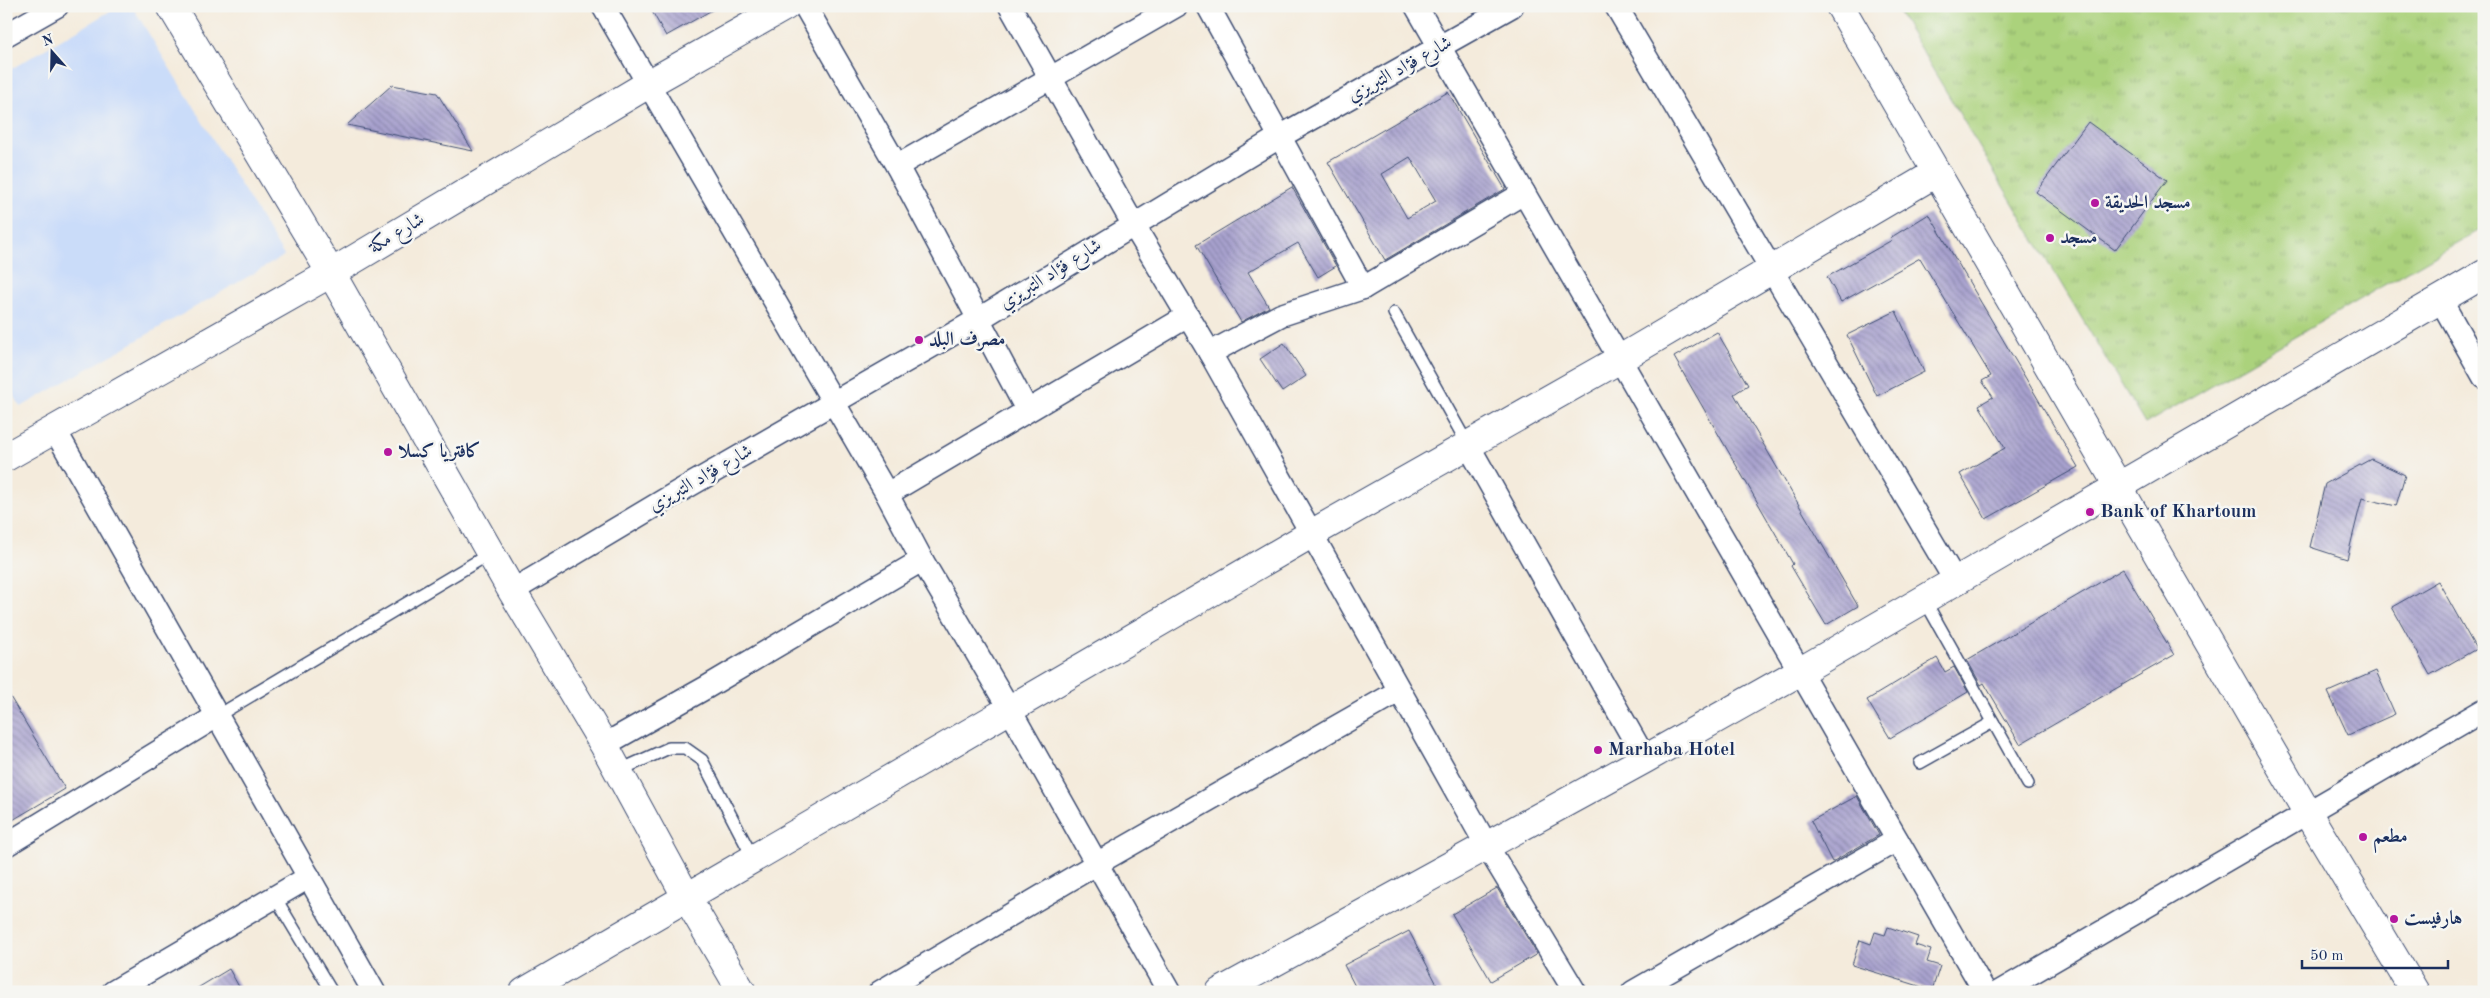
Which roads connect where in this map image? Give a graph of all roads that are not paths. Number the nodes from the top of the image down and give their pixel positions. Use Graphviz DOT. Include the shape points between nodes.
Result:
graph roads {
  1 [pos="56,6"];
  2 [pos="171,6"];
  3 [pos="603,6"];
  4 [pos="786,6"];
  5 [pos="806,6"];
  6 [pos="1010,6"];
  7 [pos="1176,6"];
  8 [pos="1208,6"];
  9 [pos="1416,6"];
  10 [pos="1512,6"];
  11 [pos="1616,6"];
  12 [pos="1840,6"];
  13 [pos="6,35"];
  14 [pos="1440,48"];
  15 [pos="1052,79"];
  16 [pos="650,84"];
  17 [pos="1281,136"];
  18 [pos="897,166"];
  19 [pos="1936,172"];
  20 [pos="1524,193"];
  21 [pos="1133,224"];
  22 [pos="1771,270"];
  23 [pos="331,273"];
  24 [pos="2484,274"];
  25 [pos="1363,288"];
  26 [pos="2440,300"];
  27 [pos="1394,313"];
  28 [pos="1188,316"];
  29 [pos="979,319"];
  30 [pos="1210,352"];
  31 [pos="1620,359"];
  32 [pos="2484,376"];
  33 [pos="832,402"];
  34 [pos="1027,410"];
  35 [pos="55,430"];
  36 [pos="1468,445"];
  37 [pos="8,453"];
  38 [pos="2117,487"];
  39 [pos="887,494"];
  40 [pos="1311,534"];
  41 [pos="491,553"];
  42 [pos="922,560"];
  43 [pos="1956,582"];
  44 [pos="512,591"];
  45 [pos="1924,599"];
  46 [pos="1799,672"];
  47 [pos="1399,691"];
  48 [pos="1010,710"];
  49 [pos="2484,710"];
  50 [pos="216,716"];
  51 [pos="1993,722"];
  52 [pos="604,745"];
  53 [pos="1645,759"];
  54 [pos="1920,763"];
  55 [pos="618,771"];
  56 [pos="2028,784"];
  57 [pos="2306,812"];
  58 [pos="1897,840"];
  59 [pos="6,845"];
  60 [pos="1487,846"];
  61 [pos="754,859"];
  62 [pos="1098,863"];
  63 [pos="309,877"];
  64 [pos="276,897"];
  65 [pos="687,898"];
  66 [pos="113,992"];
  67 [pos="332,992"];
  68 [pos="374,992"];
  69 [pos="524,992"];
  70 [pos="742,992"];
  71 [pos="880,992"];
  72 [pos="1169,992"];
  73 [pos="1220,992"];
  74 [pos="1575,992"];
  75 [pos="1634,992"];
  76 [pos="1985,992"];
  77 [pos="1999,992"];
  78 [pos="2415,992"];
  1 -- 13 [label="street"];
  2 -- 23 [label="main road"];
  3 -- 16 [label="street"];
  4 -- 16 [label="main road, شارع مكة"];
  5 -- 18 [label="street"];
  6 -- 15 [label="street"];
  7 -- 15 [label="street"];
  8 -- 17 [label="street"];
  9 -- 14 [label="street"];
  10 -- 14 [label="street, شارع فؤاد التبريزي"];
  11 -- 22 [label="street"];
  12 -- 19 [label="main road"];
  14 -- 17 [label="street, شارع فؤاد التبريزي"];
  14 -- 20 [label="street"];
  15 -- 18 [label="street"];
  15 -- 21 [label="street"];
  16 -- 23 [label="main road, شارع مكة"];
  16 -- 33 [label="street"];
  17 -- 21 [label="street, شارع فؤاد التبريزي"];
  17 -- 25 [label="street"];
  18 -- 29 [label="street"];
  19 -- 22 [label="main road"];
  19 -- 38 [label="main road"];
  20 -- 25 [label="street"];
  20 -- 31 [label="street"];
  21 -- 28 [label="street"];
  21 -- 29 [label="street, شارع فؤاد التبريزي"];
  22 -- 31 [label="main road"];
  22 -- 43 [label="street"];
  23 -- 35 [label="main road, شارع مكة"];
  23 -- 41 [label="main road"];
  24 -- 26 [label="main road"];
  25 -- 30 [label="street" via="1281,315"];
  26 -- 32 [label="street"];
  26 -- 38 [label="main road"];
  27 -- 36 [label="lane"];
  28 -- 30 [label="street"];
  28 -- 34 [label="street"];
  29 -- 33 [label="street, شارع فؤاد التبريزي"];
  29 -- 34 [label="street"];
  30 -- 40 [label="street"];
  31 -- 36 [label="main road"];
  31 -- 46 [label="street"];
  33 -- 39 [label="street"];
  33 -- 44 [label="street, شارع فؤاد التبريزي"];
  34 -- 39 [label="street"];
  35 -- 37 [label="main road, شارع مكة"];
  35 -- 50 [label="street"];
  36 -- 40 [label="main road"];
  36 -- 53 [label="street"];
  38 -- 43 [label="main road"];
  38 -- 57 [label="main road"];
  39 -- 42 [label="street"];
  40 -- 47 [label="street"];
  40 -- 48 [label="main road"];
  41 -- 44 [label="main road"];
  41 -- 50 [label="lane"];
  42 -- 48 [label="street"];
  42 -- 52 [label="street"];
  43 -- 45 [label="main road"];
  44 -- 52 [label="main road"];
  45 -- 46 [label="main road"];
  45 -- 51 [label="lane"];
  46 -- 53 [label="main road"];
  46 -- 58 [label="street"];
  47 -- 60 [label="street"];
  47 -- 62 [label="street"];
  48 -- 61 [label="main road"];
  48 -- 62 [label="street"];
  49 -- 57 [label="street"];
  50 -- 59 [label="street"];
  50 -- 63 [label="street"];
  51 -- 54 [label="lane"];
  51 -- 56 [label="lane"];
  52 -- 55 [label="main road"];
  53 -- 60 [label="main road"];
  55 -- 61 [label="lane" via="668,748 685,748 702,760"];
  55 -- 65 [label="main road"];
  57 -- 77 [label="street"];
  57 -- 78 [label="main road"];
  58 -- 75 [label="street"];
  58 -- 76 [label="street"];
  60 -- 73 [label="main road"];
  60 -- 74 [label="street"];
  61 -- 65 [label="main road"];
  62 -- 71 [label="street"];
  62 -- 72 [label="street"];
  63 -- 64 [label="street"];
  63 -- 68 [label="street"];
  64 -- 66 [label="street"];
  64 -- 67 [label="lane"];
  65 -- 69 [label="main road"];
  65 -- 70 [label="main road"];
}
